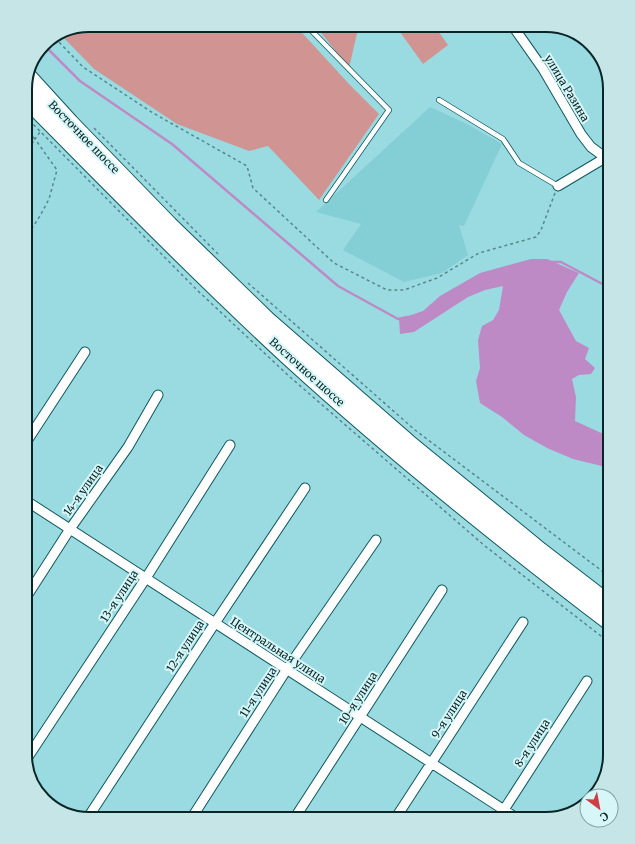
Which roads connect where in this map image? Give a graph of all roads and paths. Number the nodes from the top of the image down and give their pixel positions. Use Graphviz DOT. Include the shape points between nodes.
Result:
graph roads {
  1 [pos="313,32"];
  2 [pos="517,32"];
  3 [pos="58,42"];
  4 [pos="33,82"];
  5 [pos="439,100"];
  6 [pos="32,104"];
  7 [pos="89,123"];
  8 [pos="40,132"];
  9 [pos="32,136"];
  10 [pos="35,139"];
  11 [pos="32,144"];
  12 [pos="603,154"];
  13 [pos="603,160"];
  14 [pos="558,186"];
  15 [pos="326,200"];
  16 [pos="32,227"];
  17 [pos="222,258"];
  18 [pos="245,280"];
  19 [pos="85,352"];
  20 [pos="158,395"];
  21 [pos="32,433"];
  22 [pos="230,445"];
  23 [pos="305,488"];
  24 [pos="32,505"];
  25 [pos="70,529"];
  26 [pos="376,540"];
  27 [pos="603,572"];
  28 [pos="146,578"];
  29 [pos="32,588"];
  30 [pos="442,590"];
  31 [pos="603,600"];
  32 [pos="603,617"];
  33 [pos="523,622"];
  34 [pos="215,623"];
  35 [pos="287,669"];
  36 [pos="587,681"];
  37 [pos="360,717"];
  38 [pos="32,751"];
  39 [pos="431,763"];
  40 [pos="504,810"];
  41 [pos="92,812"];
  42 [pos="195,812"];
  43 [pos="299,812"];
  44 [pos="399,812"];
  45 [pos="507,812"];
  1 -- 15 [label="lane" via="389,110"];
  2 -- 12 [label="street, улица Разина" via="543,69 581,134 591,147"];
  3 -- 14 [label="path" via="83,67 153,113 247,166 253,188 334,264 388,290 404,290 436,278 479,253 536,237"];
  4 -- 31 [label="highway, Восточное шоссе" via="169,225 269,322 414,448"];
  5 -- 14 [label="lane" via="503,139 520,163"];
  6 -- 32 [label="highway, Восточное шоссе" via="191,265 291,359 429,478"];
  7 -- 17 [label="path"];
  8 -- 10 [label="path"];
  9 -- 10 [label="path"];
  10 -- 11 [label="path"];
  10 -- 16 [label="path" via="56,170 49,199"];
  13 -- 14 [label="street"];
  18 -- 27 [label="path" via="415,430"];
  19 -- 21 [label="street"];
  20 -- 25 [label="street, 14-я улица" via="128,448"];
  22 -- 28 [label="street, 13-я улица"];
  23 -- 34 [label="street, 12-я улица"];
  24 -- 25 [label="street, Центральная улица"];
  25 -- 28 [label="street, Центральная улица"];
  25 -- 29 [label="street, 14-я улица"];
  26 -- 35 [label="street, 11-я улица"];
  28 -- 34 [label="street, Центральная улица"];
  28 -- 38 [label="street, 13-я улица"];
  30 -- 37 [label="street, 10-я улица"];
  33 -- 39 [label="street, 9-я улица"];
  34 -- 35 [label="street, Центральная улица"];
  34 -- 41 [label="street, 12-я улица"];
  35 -- 37 [label="street, Центральная улица"];
  35 -- 42 [label="street, 11-я улица"];
  36 -- 40 [label="street, 8-я улица"];
  37 -- 39 [label="street, Центральная улица"];
  37 -- 43 [label="street, 10-я улица"];
  39 -- 40 [label="street, Центральная улица"];
  39 -- 44 [label="street, 9-я улица"];
  40 -- 45 [label="street, Центральная улица"];
}
